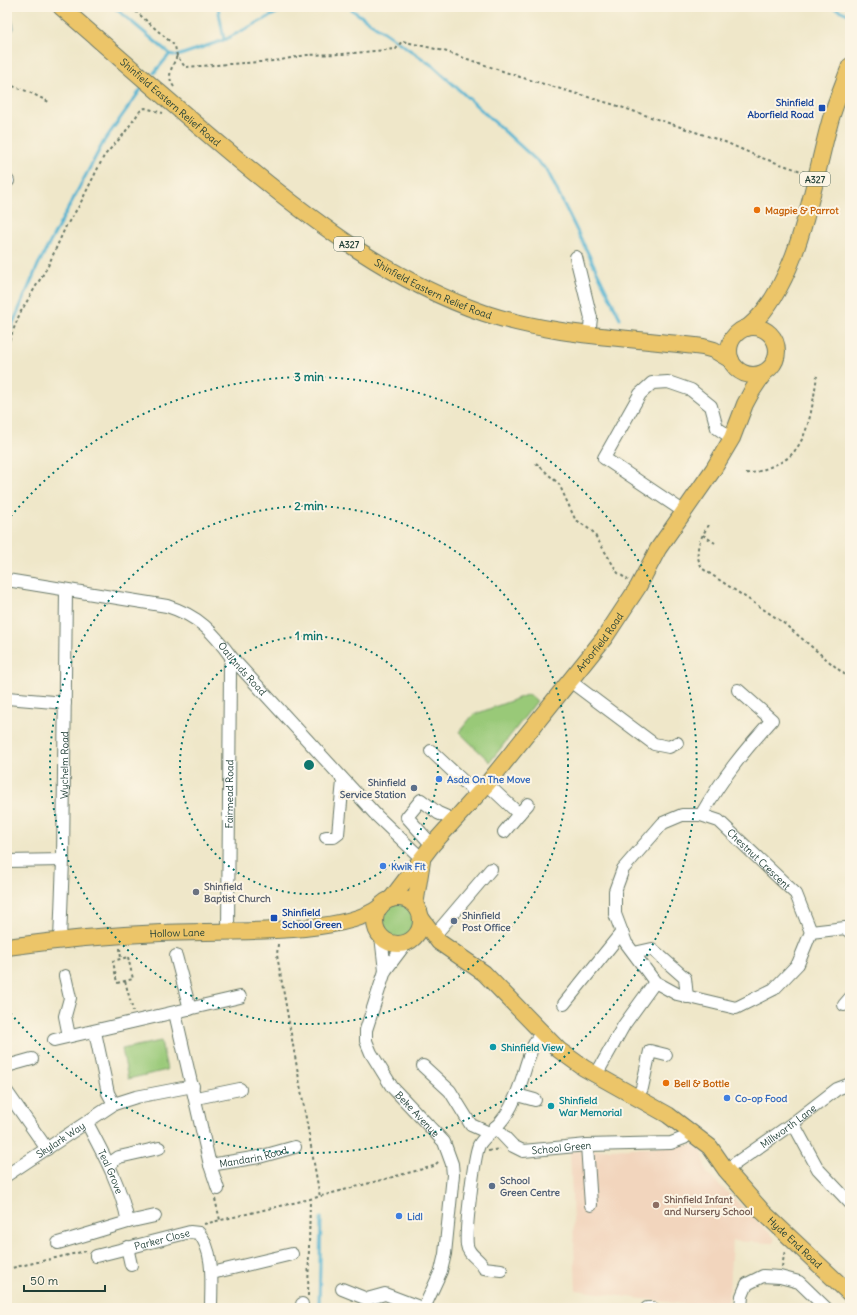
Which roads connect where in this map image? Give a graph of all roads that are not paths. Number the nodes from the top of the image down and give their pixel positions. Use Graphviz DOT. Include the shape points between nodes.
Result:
graph roads {
  1 [pos="61,7"];
  2 [pos="850,66"];
  3 [pos="576,257"];
  4 [pos="778,291"];
  5 [pos="748,328"];
  6 [pos="589,336"];
  7 [pos="772,336"];
  8 [pos="734,337"];
  9 [pos="703,347"];
  10 [pos="735,365"];
  11 [pos="764,373"];
  12 [pos="745,404"];
  13 [pos="732,438"];
  14 [pos="683,511"];
  15 [pos="7,580"];
  16 [pos="66,590"];
  17 [pos="232,658"];
  18 [pos="570,681"];
  19 [pos="738,690"];
  20 [pos="7,698"];
  21 [pos="65,703"];
  22 [pos="677,743"];
  23 [pos="431,751"];
  24 [pos="343,781"];
  25 [pos="482,789"];
  26 [pos="528,804"];
  27 [pos="519,814"];
  28 [pos="701,815"];
  29 [pos="454,820"];
  30 [pos="504,832"];
  31 [pos="326,837"];
  32 [pos="432,845"];
  33 [pos="422,859"];
  34 [pos="62,860"];
  35 [pos="7,861"];
  36 [pos="491,868"];
  37 [pos="385,903"];
  38 [pos="418,912"];
  39 [pos="349,922"];
  40 [pos="228,931"];
  41 [pos="622,932"];
  42 [pos="811,932"];
  43 [pos="850,932"];
  44 [pos="380,934"];
  45 [pos="436,939"];
  46 [pos="60,940"];
  47 [pos="409,941"];
  48 [pos="7,947"];
  49 [pos="634,953"];
  50 [pos="176,956"];
  51 [pos="385,971"];
  52 [pos="65,976"];
  53 [pos="655,982"];
  54 [pos="240,996"];
  55 [pos="687,997"];
  56 [pos="564,1004"];
  57 [pos="194,1008"];
  58 [pos="175,1013"];
  59 [pos="95,1032"];
  60 [pos="541,1033"];
  61 [pos="69,1036"];
  62 [pos="54,1040"];
  63 [pos="666,1055"];
  64 [pos="32,1059"];
  65 [pos="7,1066"];
  66 [pos="423,1066"];
  67 [pos="596,1075"];
  68 [pos="850,1084"];
  69 [pos="240,1089"];
  70 [pos="194,1092"];
  71 [pos="8,1094"];
  72 [pos="517,1095"];
  73 [pos="637,1098"];
  74 [pos="535,1100"];
  75 [pos="114,1104"];
  76 [pos="87,1123"];
  77 [pos="794,1123"];
  78 [pos="492,1130"];
  79 [pos="691,1131"];
  80 [pos="587,1145"];
  81 [pos="295,1147"];
  82 [pos="158,1148"];
  83 [pos="47,1149"];
  84 [pos="109,1164"];
  85 [pos="210,1165"];
  86 [pos="726,1170"];
  87 [pos="7,1175"];
  88 [pos="218,1189"];
  89 [pos="850,1203"];
  90 [pos="591,1206"];
  91 [pos="155,1216"];
  92 [pos="128,1222"];
  93 [pos="58,1243"];
  94 [pos="127,1247"];
  95 [pos="292,1254"];
  96 [pos="96,1256"];
  97 [pos="131,1265"];
  98 [pos="501,1270"];
  99 [pos="212,1273"];
  100 [pos="342,1289"];
  101 [pos="850,1294"];
  102 [pos="211,1308"];
  103 [pos="423,1308"];
  104 [pos="741,1308"];
  105 [pos="826,1308"];
  1 -- 6 [label="main road, Shinfield Eastern Relief Road / A327" via="181,112 310,217 359,252 425,289 486,313 529,325"];
  2 -- 4 [label="main road, A327" via="831,116 795,248"];
  3 -- 6 [label="street" via="591,318"];
  4 -- 5 [label="main road, A327" via="769,307"];
  4 -- 7 [label="main road, A327" via="770,316"];
  5 -- 7 [label="main road" via="763,329"];
  5 -- 8 [label="main road, A327" via="738,332"];
  6 -- 9 [label="main road, Shinfield Eastern Relief Road / A327"];
  7 -- 11 [label="main road, A327" via="778,349 777,356"];
  8 -- 9 [label="main road, Shinfield Eastern Relief Road / A327"];
  8 -- 10 [label="main road" via="730,345"];
  9 -- 10 [label="main road, Shinfield Eastern Relief Road / A327" via="714,350"];
  10 -- 11 [label="main road, A327" via="750,375"];
  10 -- 12 [label="main road, Arborfield Road" via="744,379"];
  11 -- 12 [label="main road, Arborfield Road"];
  12 -- 13 [label="main road, Arborfield Road"];
  13 -- 14 [label="main road, Arborfield Road" via="713,470"];
  13 -- 14 [label="street" via="717,428 711,406 691,390 668,382 652,383 640,394 604,458"];
  14 -- 18 [label="main road, Arborfield Road" via="605,637"];
  15 -- 16 [label="street, Oatlands Road"];
  16 -- 17 [label="street, Oatlands Road" via="167,606 189,614 220,640"];
  16 -- 21 [label="street, Wychelm Road"];
  17 -- 24 [label="street, Oatlands Road"];
  17 -- 40 [label="street, Fairmead Road"];
  18 -- 22 [label="street" via="654,744 669,747"];
  18 -- 25 [label="main road, Arborfield Road"];
  19 -- 28 [label="street" via="772,720 742,752"];
  20 -- 21 [label="street"];
  21 -- 34 [label="street, Wychelm Road"];
  23 -- 25 [label="street"];
  24 -- 31 [label="street" via="338,834"];
  24 -- 33 [label="street, Oatlands Road"];
  25 -- 27 [label="street"];
  25 -- 29 [label="main road, Arborfield Road"];
  26 -- 27 [label="street"];
  27 -- 30 [label="street"];
  28 -- 41 [label="street, Chestnut Crescent" via="682,815 663,823 623,869 615,891 615,914"];
  28 -- 42 [label="street, Chestnut Crescent" via="719,821 796,894"];
  29 -- 32 [label="main road, Arborfield Road"];
  29 -- 32 [label="street" via="438,813 421,800 416,805 407,817"];
  32 -- 33 [label="main road, Arborfield Road"];
  33 -- 37 [label="main road, Arborfield Road"];
  33 -- 38 [label="main road, Arborfield Road"];
  34 -- 35 [label="street"];
  34 -- 46 [label="street, Wychelm Road"];
  36 -- 45 [label="street"];
  37 -- 38 [label="main road" via="404,898"];
  37 -- 39 [label="main road, Hollow Lane" via="368,915"];
  37 -- 44 [label="main road" via="376,915 375,924"];
  38 -- 45 [label="main road"];
  38 -- 47 [label="main road" via="421,926 418,934"];
  39 -- 40 [label="main road, Hollow Lane" via="276,930"];
  39 -- 44 [label="main road, Hollow Lane"];
  40 -- 46 [label="main road, Hollow Lane" via="162,932"];
  41 -- 49 [label="street, Chestnut Crescent"];
  41 -- 56 [label="street"];
  42 -- 43 [label="street" via="845,928"];
  42 -- 55 [label="street, Chestnut Crescent" via="798,964 774,989 736,1008"];
  44 -- 47 [label="main road" via="390,943"];
  44 -- 51 [label="street"];
  45 -- 47 [label="main road"];
  45 -- 60 [label="main road" via="484,973"];
  46 -- 48 [label="main road, Hollow Lane"];
  47 -- 51 [label="street"];
  49 -- 53 [label="street, Chestnut Crescent"];
  49 -- 55 [label="street" via="652,949 685,978"];
  50 -- 57 [label="street"];
  51 -- 103 [label="street, Beke Avenue" via="366,1030 366,1041 392,1088 444,1142 453,1175 445,1254"];
  52 -- 61 [label="street" via="70,998 65,1016"];
  53 -- 55 [label="street, Chestnut Crescent"];
  53 -- 67 [label="street" via="624,1025"];
  54 -- 57 [label="street"];
  57 -- 58 [label="street"];
  58 -- 59 [label="street"];
  58 -- 70 [label="street"];
  59 -- 61 [label="street"];
  59 -- 75 [label="street" via="108,1092"];
  60 -- 67 [label="main road"];
  60 -- 72 [label="street" via="533,1043"];
  61 -- 62 [label="street"];
  63 -- 73 [label="street" via="650,1052 642,1088"];
  64 -- 65 [label="street"];
  66 -- 78 [label="street" via="450,1091 471,1125"];
  67 -- 73 [label="main road"];
  68 -- 77 [label="street, Millworth Lane" via="837,1089"];
  69 -- 70 [label="street, Skylark Way"];
  70 -- 75 [label="street, Skylark Way" via="136,1097"];
  70 -- 85 [label="street"];
  71 -- 83 [label="street"];
  72 -- 74 [label="street"];
  72 -- 78 [label="street" via="508,1112"];
  73 -- 79 [label="main road"];
  75 -- 76 [label="street, Skylark Way"];
  76 -- 83 [label="street, Skylark Way"];
  76 -- 84 [label="street, Teal Grove"];
  77 -- 86 [label="street, Millworth Lane"];
  77 -- 89 [label="street" via="818,1169"];
  78 -- 80 [label="street, School Green" via="523,1151"];
  78 -- 98 [label="street" via="479,1146 475,1156 467,1246 484,1268"];
  79 -- 80 [label="street, School Green" via="684,1138 672,1143"];
  79 -- 86 [label="main road" via="710,1147"];
  80 -- 90 [label="street"];
  81 -- 85 [label="street, Mandarin Road" via="259,1157"];
  82 -- 84 [label="street" via="119,1157"];
  83 -- 87 [label="street, Skylark Way"];
  84 -- 92 [label="street, Teal Grove"];
  85 -- 88 [label="street"];
  86 -- 101 [label="main road, Hyde End Road" via="793,1242"];
  91 -- 92 [label="street"];
  92 -- 93 [label="street"];
  94 -- 96 [label="street, Parker Close"];
  94 -- 97 [label="street"];
  94 -- 99 [label="street, Parker Close" via="190,1232 199,1233 208,1247"];
  95 -- 99 [label="street"];
  99 -- 102 [label="street, Parker Close"];
  100 -- 103 [label="street, Beke Avenue" via="367,1299 385,1294"];
  104 -- 105 [label="street" via="747,1284 763,1276 799,1282"];
}
